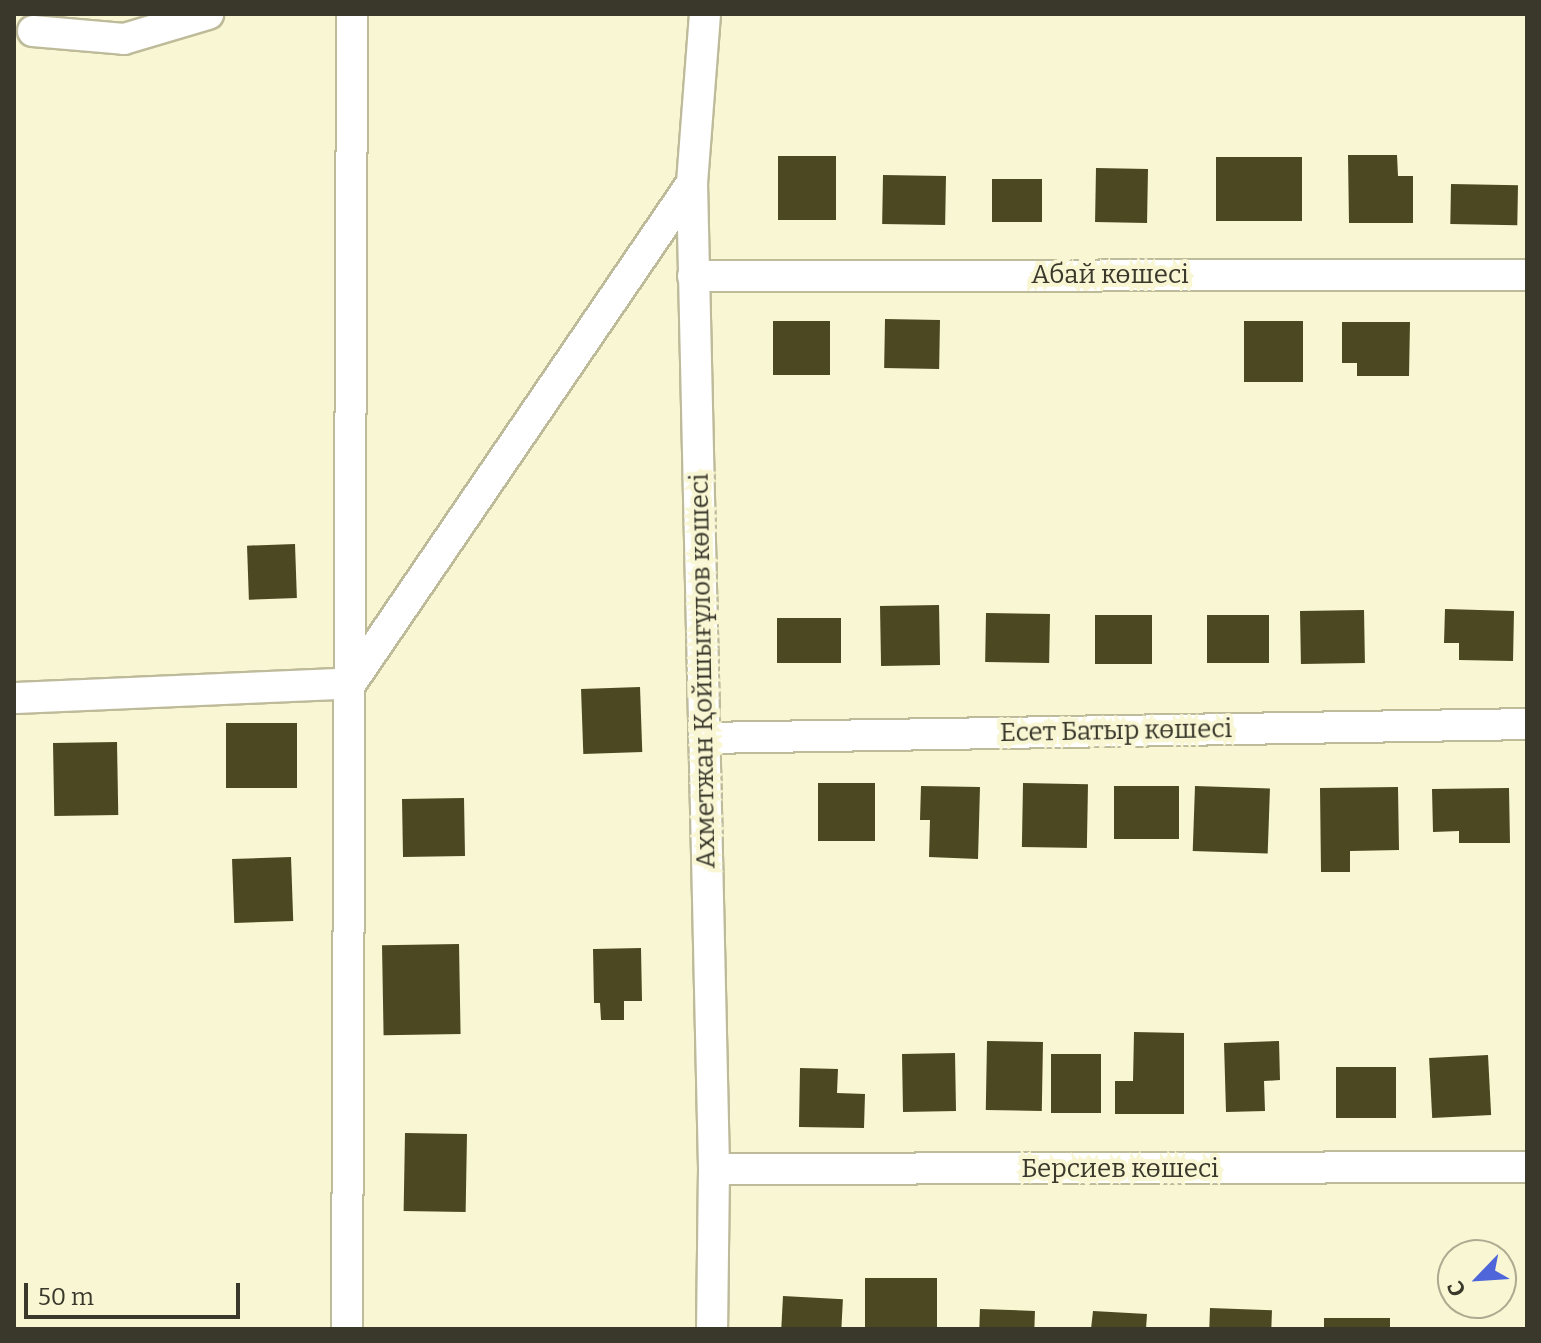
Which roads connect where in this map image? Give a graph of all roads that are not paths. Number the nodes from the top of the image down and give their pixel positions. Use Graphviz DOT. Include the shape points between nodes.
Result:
graph roads {
  1 [pos="208,14"];
  2 [pos="352,14"];
  3 [pos="705,14"];
  4 [pos="34,30"];
  5 [pos="692,183"];
  6 [pos="1527,275"];
  7 [pos="693,276"];
  8 [pos="351,683"];
  9 [pos="14,698"];
  10 [pos="1527,724"];
  11 [pos="704,738"];
  12 [pos="1527,1167"];
  13 [pos="714,1169"];
  14 [pos="347,1329"];
  15 [pos="712,1329"];
  1 -- 4 [label="street" via="124,39"];
  2 -- 8 [label="street"];
  3 -- 5 [label="street, Ахметжан Қойшығұлов көшесі"];
  5 -- 7 [label="street, Ахметжан Қойшығұлов көшесі"];
  5 -- 8 [label="street"];
  6 -- 7 [label="street, Абай көшесі"];
  7 -- 11 [label="street, Ахметжан Қойшығұлов көшесі"];
  8 -- 9 [label="street"];
  8 -- 14 [label="street"];
  10 -- 11 [label="street, Есет Батыр көшесі"];
  11 -- 13 [label="street, Ахметжан Қойшығұлов көшесі"];
  12 -- 13 [label="street, Берсиев көшесі"];
  13 -- 15 [label="street, Ахметжан Қойшығұлов көшесі"];
}
